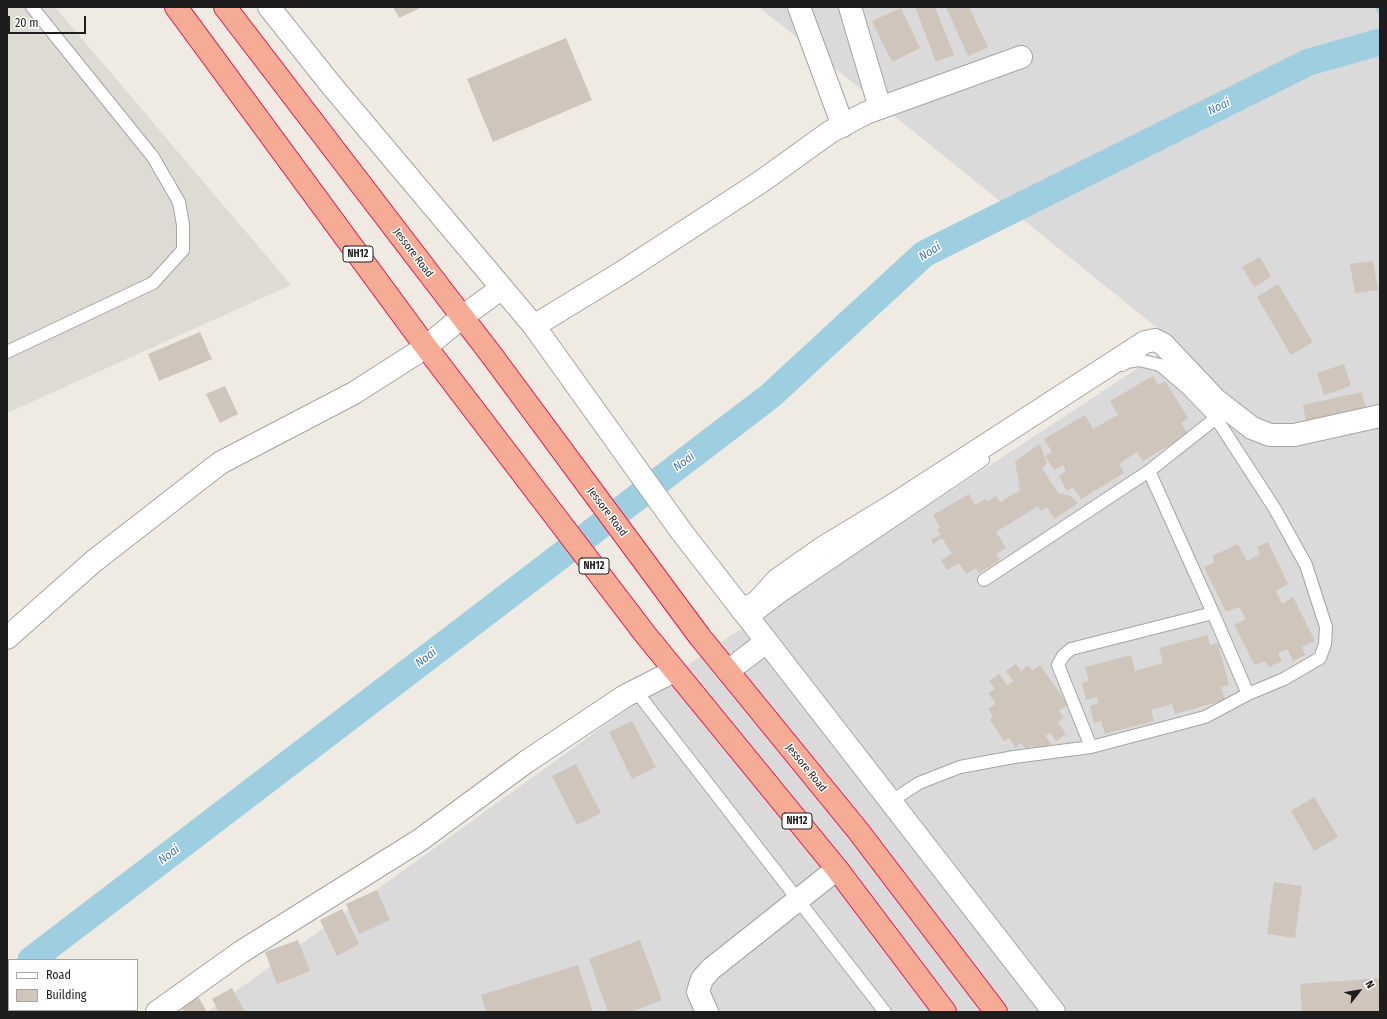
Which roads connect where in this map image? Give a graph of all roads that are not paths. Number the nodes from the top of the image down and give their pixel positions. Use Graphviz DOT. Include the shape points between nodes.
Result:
graph roads {
  1 [pos="32,7"];
  2 [pos="176,7"];
  3 [pos="225,7"];
  4 [pos="269,7"];
  5 [pos="799,7"];
  6 [pos="850,7"];
  7 [pos="1021,57"];
  8 [pos="880,108"];
  9 [pos="843,126"];
  10 [pos="502,288"];
  11 [pos="462,317"];
  12 [pos="534,326"];
  13 [pos="426,348"];
  14 [pos="7,352"];
  15 [pos="1380,416"];
  16 [pos="1216,418"];
  17 [pos="1149,471"];
  18 [pos="984,580"];
  19 [pos="1213,613"];
  20 [pos="746,615"];
  21 [pos="7,638"];
  22 [pos="766,642"];
  23 [pos="674,671"];
  24 [pos="728,671"];
  25 [pos="636,691"];
  26 [pos="1248,694"];
  27 [pos="1092,748"];
  28 [pos="890,802"];
  29 [pos="837,869"];
  30 [pos="798,901"];
  31 [pos="157,1012"];
  32 [pos="707,1012"];
  33 [pos="885,1012"];
  34 [pos="945,1012"];
  35 [pos="996,1012"];
  36 [pos="1054,1012"];
  1 -- 14 [label="lane" via="153,157 179,202 183,225 183,250 153,283"];
  2 -- 13 [label="highway, NH12"];
  3 -- 11 [label="highway, Jessore Road"];
  4 -- 10 [label="street"];
  5 -- 9 [label="street"];
  6 -- 8 [label="street"];
  7 -- 8 [label="street"];
  8 -- 9 [label="street"];
  9 -- 12 [label="street" via="621,273"];
  10 -- 11 [label="street"];
  10 -- 12 [label="street"];
  11 -- 13 [label="street"];
  11 -- 24 [label="highway, Jessore Road"];
  12 -- 20 [label="street"];
  13 -- 21 [label="street" via="354,393 220,464 94,562"];
  13 -- 23 [label="highway, NH12"];
  15 -- 20 [label="street" via="1294,435 1270,435 1252,428 1216,400 1163,344 1155,340 1144,342 820,550 777,580"];
  16 -- 17 [label="lane"];
  16 -- 20 [label="lane" via="1160,365 1139,360 1127,362 783,595"];
  16 -- 26 [label="lane" via="1275,509 1306,565 1326,627 1325,644 1320,658 1284,679"];
  17 -- 18 [label="lane"];
  17 -- 19 [label="lane"];
  19 -- 26 [label="lane"];
  19 -- 27 [label="lane" via="1071,649 1063,656 1058,665"];
  20 -- 22 [label="street"];
  22 -- 24 [label="street"];
  22 -- 28 [label="street"];
  23 -- 25 [label="street"];
  23 -- 29 [label="highway, NH12"];
  24 -- 35 [label="highway, Jessore Road" via="859,832"];
  25 -- 30 [label="lane"];
  25 -- 31 [label="street" via="526,762 420,840 241,952"];
  26 -- 27 [label="lane" via="1205,717"];
  27 -- 28 [label="lane" via="1014,757 960,767 919,783"];
  28 -- 36 [label="street"];
  29 -- 30 [label="street"];
  29 -- 34 [label="highway, NH12"];
  30 -- 32 [label="street" via="726,956 702,979 698,992"];
  30 -- 33 [label="lane"];
}
